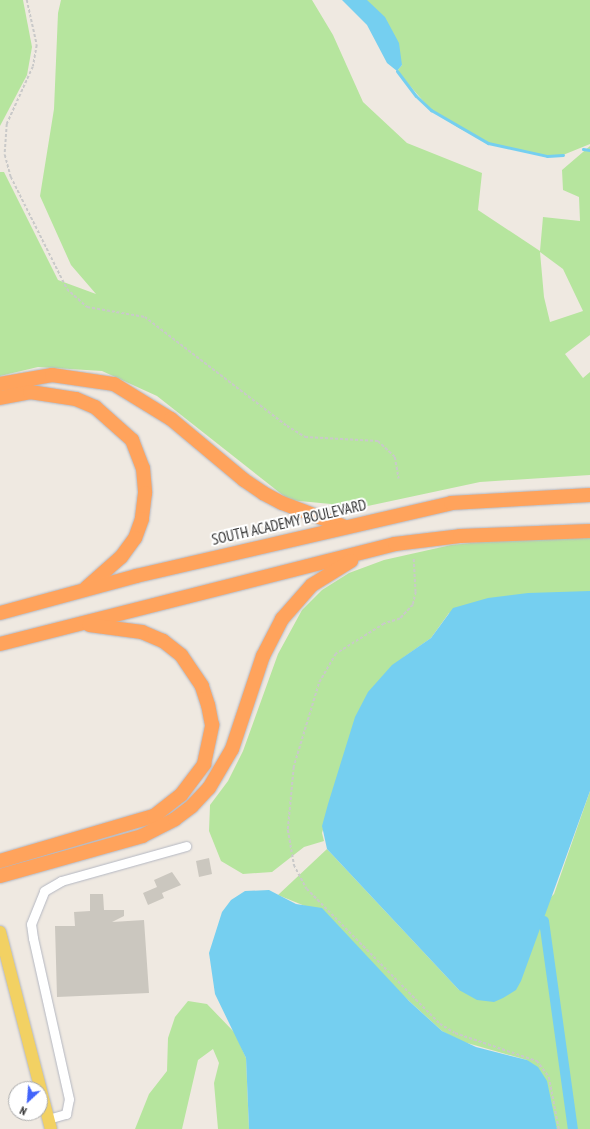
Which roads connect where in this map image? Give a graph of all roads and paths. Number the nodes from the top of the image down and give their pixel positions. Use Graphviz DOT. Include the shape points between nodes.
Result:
graph roads {
  1 [pos="27,0"];
  2 [pos="0,384"];
  3 [pos="0,398"];
  4 [pos="399,478"];
  5 [pos="590,495"];
  6 [pos="343,526"];
  7 [pos="590,531"];
  8 [pos="395,544"];
  9 [pos="414,559"];
  10 [pos="83,591"];
  11 [pos="0,613"];
  12 [pos="71,624"];
  13 [pos="0,644"];
  14 [pos="186,846"];
  15 [pos="0,861"];
  16 [pos="0,876"];
  17 [pos="0,932"];
  18 [pos="50,1124"];
  19 [pos="558,1129"];
  1 -- 4 [label="path" via="37,45 33,67 7,124 6,155 11,177 67,289 87,307 145,317 305,437 320,440 378,441 395,457"];
  2 -- 6 [label="highway" via="52,375 114,384 171,419 244,480 263,492 282,503"];
  3 -- 10 [label="highway" via="30,392 76,399 95,407 132,440 143,468 145,493 142,518 135,538 121,557"];
  5 -- 6 [label="highway, SOUTH ACADEMY BOULEVARD" via="451,503"];
  6 -- 10 [label="highway, SOUTH ACADEMY BOULEVARD"];
  7 -- 8 [label="highway" via="460,536"];
  8 -- 12 [label="highway"];
  8 -- 16 [label="highway" via="342,565 312,585 295,602 262,656 232,749 220,772 209,788 181,815 142,836"];
  9 -- 19 [label="path" via="416,592 413,605 400,619 384,624 336,654 319,684 294,767 288,830 294,865 307,889 440,1024 455,1033 537,1061 549,1077"];
  10 -- 11 [label="highway, SOUTH ACADEMY BOULEVARD"];
  12 -- 13 [label="highway"];
  12 -- 15 [label="highway" via="106,625 142,632 163,641 181,655 202,686 212,725 210,746 195,779 182,795 154,816"];
  14 -- 18 [label="lane" via="62,881 44,891 31,924 69,1098 66,1114"];
  17 -- 18 [label="main road"];
}
